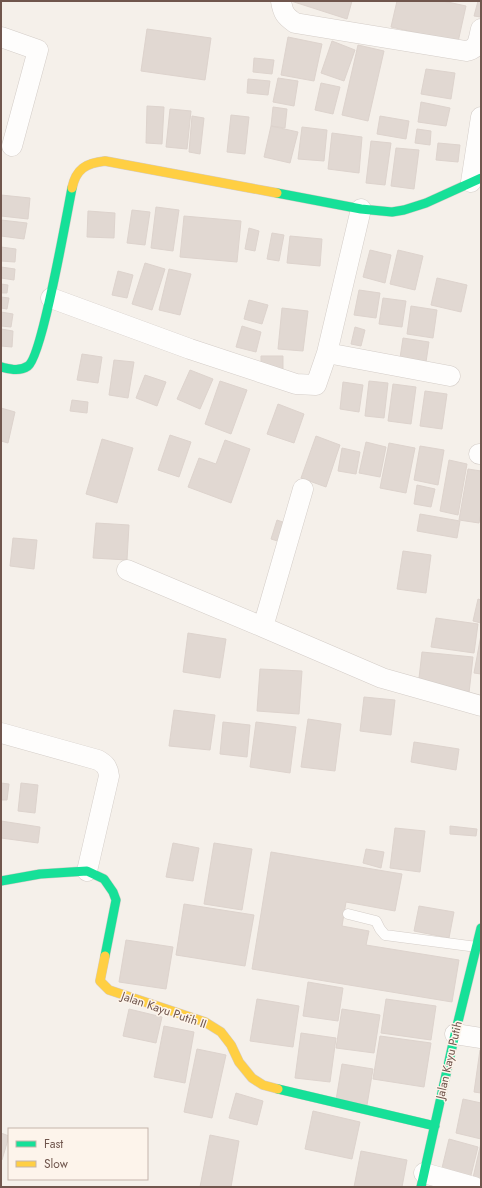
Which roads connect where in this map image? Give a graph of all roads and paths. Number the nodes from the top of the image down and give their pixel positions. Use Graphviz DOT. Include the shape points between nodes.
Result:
graph roads {
  1 [pos="281,1"];
  2 [pos="481,29"];
  3 [pos="1,37"];
  4 [pos="481,117"];
  5 [pos="12,146"];
  6 [pos="476,180"];
  7 [pos="361,209"];
  8 [pos="51,298"];
  9 [pos="327,353"];
  10 [pos="1,367"];
  11 [pos="450,376"];
  12 [pos="303,489"];
  13 [pos="127,570"];
  14 [pos="263,627"];
  15 [pos="481,706"];
  16 [pos="1,732"];
  17 [pos="87,871"];
  18 [pos="1,880"];
  19 [pos="348,914"];
  20 [pos="480,931"];
  21 [pos="476,947"];
  22 [pos="455,1034"];
  23 [pos="481,1038"];
  24 [pos="435,1126"];
  25 [pos="422,1180"];
  26 [pos="474,1187"];
  1 -- 2 [label="street" via="282,11 295,23 466,51 476,46"];
  3 -- 5 [label="street" via="38,50"];
  4 -- 6 [label="street"];
  6 -- 7 [label="street" via="406,210 390,212"];
  7 -- 8 [label="street" via="105,161 92,162 82,167 74,179"];
  7 -- 9 [label="street"];
  8 -- 9 [label="street" via="190,349 296,384 316,385"];
  8 -- 10 [label="street" via="29,366 19,370"];
  9 -- 11 [label="street"];
  12 -- 14 [label="street"];
  13 -- 14 [label="street"];
  14 -- 15 [label="street" via="382,678"];
  16 -- 17 [label="street" via="98,760 105,765 108,776"];
  17 -- 18 [label="street"];
  17 -- 24 [label="street, Jalan Kayu Putih II" via="104,879 116,900 100,981 109,990 205,1022 221,1032 239,1062 252,1078 263,1085"];
  19 -- 21 [label="lane" via="376,921 385,935"];
  20 -- 21 [label="street, Jalan Kayu Putih"];
  21 -- 22 [label="street, Jalan Kayu Putih"];
  22 -- 23 [label="street"];
  22 -- 24 [label="street, Jalan Kayu Putih"];
  24 -- 25 [label="street, Jalan Kayu Putih"];
  25 -- 26 [label="street"];
}
